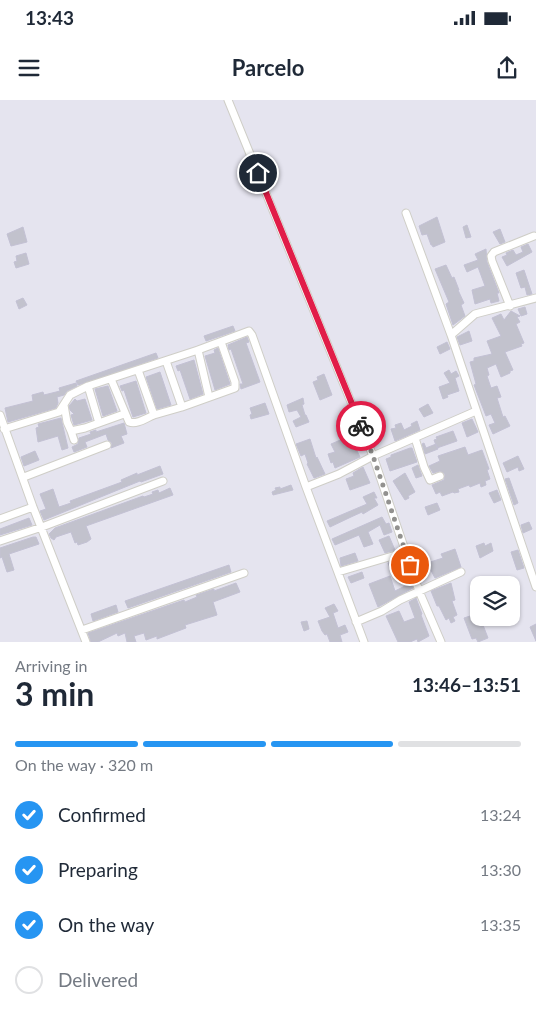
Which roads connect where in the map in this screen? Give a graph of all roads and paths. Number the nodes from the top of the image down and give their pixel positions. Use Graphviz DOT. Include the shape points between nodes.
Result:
graph roads {
  1 [pos="228,100"];
  2 [pos="406,213"];
  3 [pos="534,236"];
  4 [pos="536,298"];
  5 [pos="510,306"];
  6 [pos="451,335"];
  7 [pos="221,342"];
  8 [pos="198,350"];
  9 [pos="166,361"];
  10 [pos="138,370"];
  11 [pos="111,379"];
  12 [pos="88,386"];
  13 [pos="209,397"];
  14 [pos="64,405"];
  15 [pos="182,407"];
  16 [pos="476,411"];
  17 [pos="124,414"];
  18 [pos="154,414"];
  19 [pos="0,416"];
  20 [pos="99,423"];
  21 [pos="4,429"];
  22 [pos="71,431"];
  23 [pos="416,438"];
  24 [pos="74,440"];
  25 [pos="107,446"];
  26 [pos="373,456"];
  27 [pos="440,476"];
  28 [pos="24,477"];
  29 [pos="163,480"];
  30 [pos="306,487"];
  31 [pos="33,507"];
  32 [pos="0,519"];
  33 [pos="42,527"];
  34 [pos="0,541"];
  35 [pos="406,552"];
  36 [pos="338,572"];
  37 [pos="461,572"];
  38 [pos="244,573"];
  39 [pos="536,587"];
  40 [pos="419,591"];
  41 [pos="356,622"];
  42 [pos="82,630"];
  43 [pos="86,642"];
  44 [pos="364,642"];
  45 [pos="441,642"];
  1 -- 26 [label="street"];
  2 -- 6 [label="street"];
  3 -- 5 [label="street" via="491,256"];
  4 -- 5 [label="street"];
  5 -- 6 [label="street" via="475,314"];
  6 -- 16 [label="street"];
  7 -- 8 [label="street"];
  7 -- 13 [label="street" via="236,386"];
  7 -- 30 [label="street" via="251,332"];
  8 -- 9 [label="street"];
  8 -- 13 [label="street"];
  9 -- 10 [label="street"];
  9 -- 15 [label="street"];
  10 -- 11 [label="street"];
  10 -- 18 [label="street"];
  11 -- 12 [label="street"];
  11 -- 17 [label="street"];
  12 -- 14 [label="street" via="73,393"];
  12 -- 20 [label="street"];
  13 -- 15 [label="street"];
  14 -- 21 [label="street" via="59,412"];
  14 -- 22 [label="street"];
  15 -- 18 [label="street"];
  16 -- 23 [label="street"];
  16 -- 39 [label="street"];
  17 -- 18 [label="street" via="133,423"];
  17 -- 20 [label="street"];
  19 -- 21 [label="street"];
  20 -- 22 [label="street"];
  21 -- 28 [label="street"];
  22 -- 24 [label="street"];
  23 -- 26 [label="street"];
  23 -- 27 [label="street" via="430,480"];
  25 -- 28 [label="street"];
  26 -- 30 [label="street"];
  26 -- 35 [label="street"];
  28 -- 31 [label="street"];
  29 -- 33 [label="street"];
  30 -- 36 [label="street"];
  31 -- 32 [label="street"];
  31 -- 33 [label="street"];
  33 -- 34 [label="street"];
  33 -- 42 [label="street"];
  35 -- 36 [label="street"];
  35 -- 40 [label="street"];
  36 -- 41 [label="street"];
  37 -- 40 [label="street"];
  38 -- 42 [label="street"];
  40 -- 41 [label="street"];
  40 -- 45 [label="street"];
  41 -- 44 [label="street"];
  42 -- 43 [label="street"];
}
